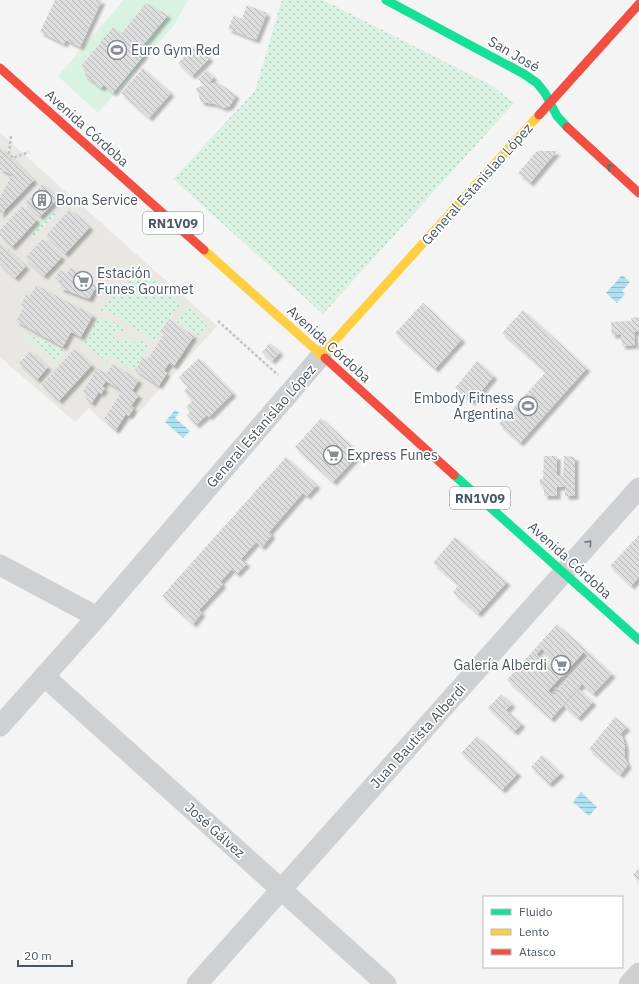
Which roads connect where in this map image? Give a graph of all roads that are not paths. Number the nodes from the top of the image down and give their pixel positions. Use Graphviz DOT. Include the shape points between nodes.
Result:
graph roads {
  1 [pos="386,0"];
  2 [pos="639,4"];
  3 [pos="0,68"];
  4 [pos="550,104"];
  5 [pos="639,193"];
  6 [pos="321,356"];
  7 [pos="639,488"];
  8 [pos="0,565"];
  9 [pos="563,572"];
  10 [pos="97,617"];
  11 [pos="639,640"];
  12 [pos="44,676"];
  13 [pos="0,726"];
  14 [pos="281,890"];
  15 [pos="639,973"];
  16 [pos="198,984"];
  17 [pos="386,984"];
  18 [pos="629,984"];
  1 -- 4 [label="main road, San José" via="524,74 545,93"];
  2 -- 4 [label="main road, General Estanislao López"];
  3 -- 6 [label="main road, Avenida Córdoba / RN1V09"];
  5 -- 4 [label="main road, San José, one-way" via="570,131"];
  4 -- 6 [label="main road, General Estanislao López"];
  6 -- 9 [label="main road, Avenida Córdoba / RN1V09"];
  6 -- 10 [label="street, General Estanislao López"];
  9 -- 7 [label="street, Juan Bautista Alberdi, one-way"];
  8 -- 10 [label="street"];
  9 -- 11 [label="main road, Avenida Córdoba / RN1V09"];
  9 -- 14 [label="street, Juan Bautista Alberdi"];
  10 -- 12 [label="street, General Estanislao López"];
  12 -- 13 [label="street, General Estanislao López"];
  12 -- 14 [label="street, José Gálvez"];
  14 -- 16 [label="street, Juan Bautista Alberdi"];
  14 -- 17 [label="street, José Gálvez"];
  15 -- 18 [label="street"];
}
